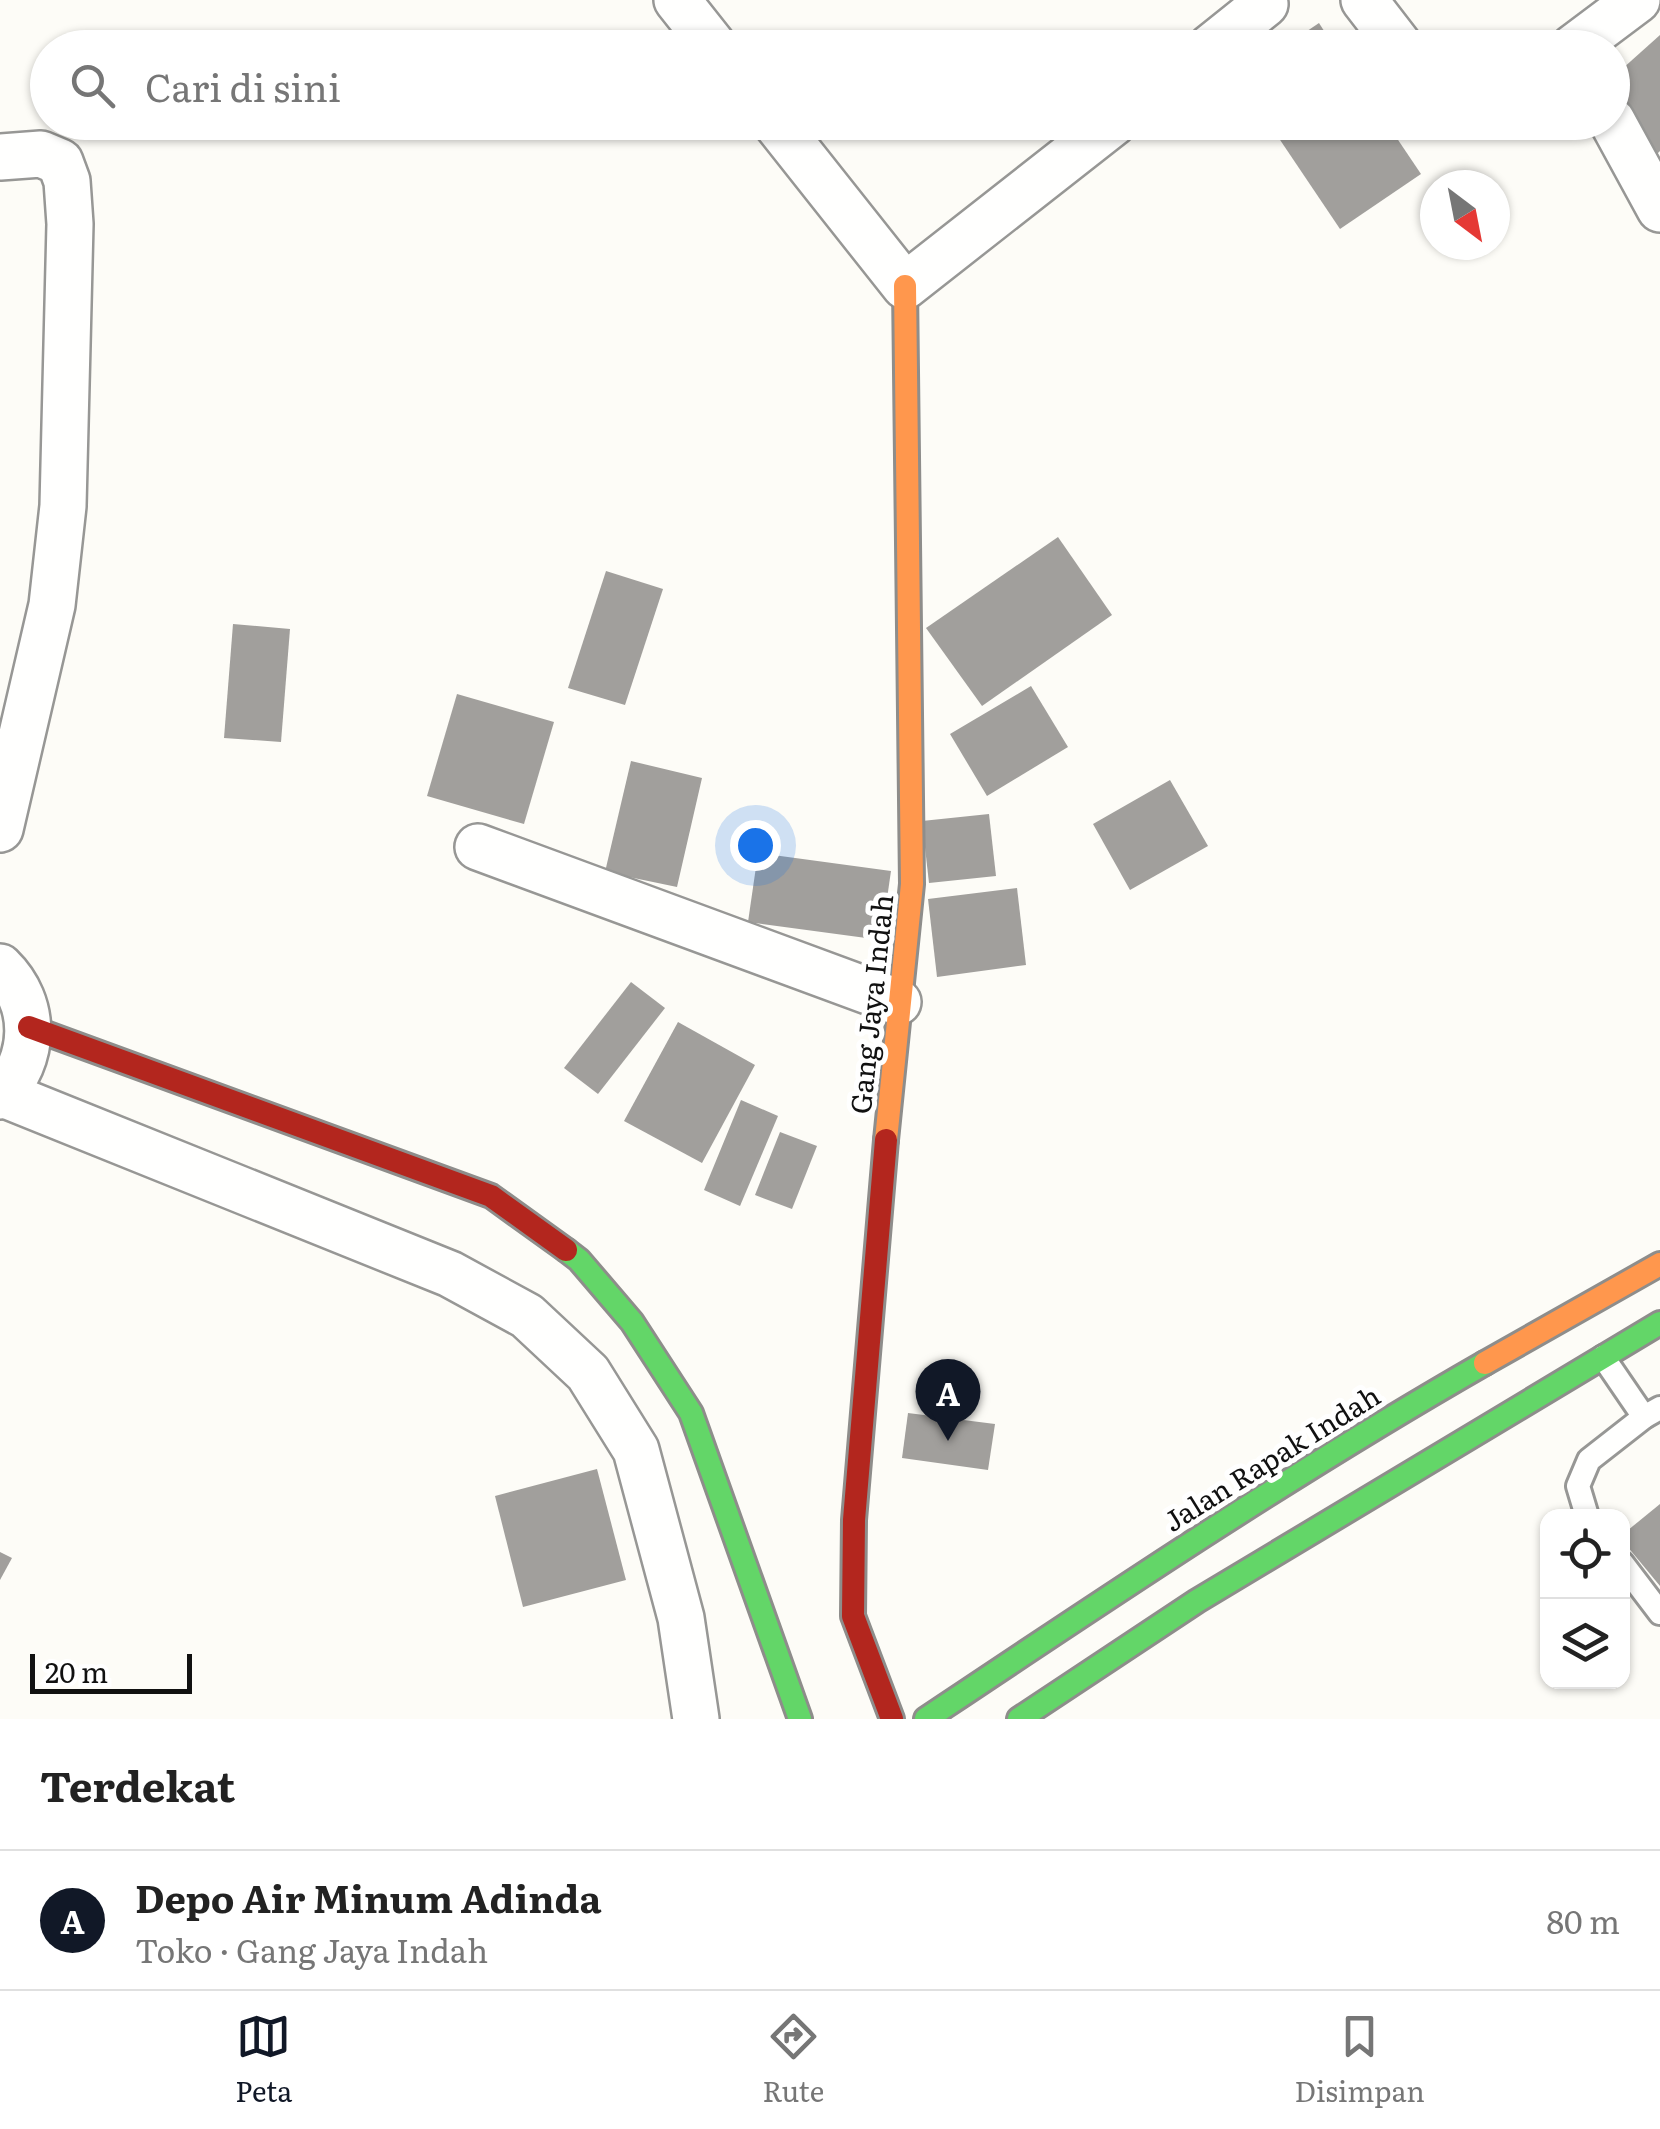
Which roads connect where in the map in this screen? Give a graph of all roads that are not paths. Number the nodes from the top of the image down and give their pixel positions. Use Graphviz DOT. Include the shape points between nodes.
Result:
graph roads {
  1 [pos="677,0"];
  2 [pos="1364,0"];
  3 [pos="1637,0"];
  4 [pos="1273,1"];
  5 [pos="701,30"];
  6 [pos="1234,30"];
  7 [pos="1388,30"];
  8 [pos="1597,30"];
  9 [pos="788,140"];
  10 [pos="1091,140"];
  11 [pos="1622,140"];
  12 [pos="0,157"];
  13 [pos="1660,209"];
  14 [pos="904,286"];
  15 [pos="0,829"];
  16 [pos="478,847"];
  17 [pos="0,967"];
  18 [pos="898,1002"];
  19 [pos="29,1027"];
  20 [pos="2,1095"];
  21 [pos="1660,1264"];
  22 [pos="1660,1323"];
  23 [pos="1602,1357"];
  24 [pos="1652,1412"];
  25 [pos="1585,1509"];
  26 [pos="1630,1574"];
  27 [pos="1660,1613"];
  28 [pos="696,1719"];
  29 [pos="800,1719"];
  30 [pos="892,1719"];
  31 [pos="926,1719"];
  32 [pos="1019,1719"];
  1 -- 5 [label="street"];
  2 -- 7 [label="street"];
  3 -- 8 [label="street"];
  4 -- 6 [label="street"];
  9 -- 14 [label="street"];
  10 -- 14 [label="street"];
  11 -- 13 [label="street"];
  12 -- 15 [label="street" via="41,154 60,162 68,180 70,224 63,506 52,606"];
  14 -- 18 [label="street, Gang Jaya Indah" via="912,884"];
  16 -- 18 [label="street"];
  17 -- 19 [label="street" via="24,1000"];
  18 -- 30 [label="street, Gang Jaya Indah" via="854,1520 854,1616"];
  19 -- 20 [label="street" via="20,1070"];
  19 -- 29 [label="street" via="491,1196 579,1260 632,1322 692,1413"];
  20 -- 28 [label="street" via="450,1274 527,1316 588,1373 636,1450 681,1618"];
  21 -- 31 [label="street, Jalan Rapak Indah" via="1375,1427"];
  22 -- 23 [label="street"];
  23 -- 24 [label="lane"];
  23 -- 32 [label="street"];
  24 -- 25 [label="lane" via="1590,1460 1578,1486"];
  26 -- 27 [label="lane"];
}
